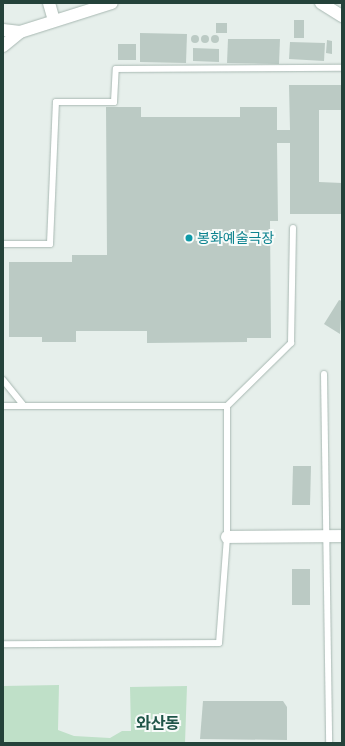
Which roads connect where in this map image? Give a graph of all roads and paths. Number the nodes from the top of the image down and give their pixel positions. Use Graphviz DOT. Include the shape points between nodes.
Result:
graph roads {
  1 [pos="50,3"];
  2 [pos="112,3"];
  3 [pos="321,3"];
  4 [pos="342,16"];
  5 [pos="54,20"];
  6 [pos="3,30"];
  7 [pos="20,32"];
  8 [pos="3,46"];
  9 [pos="342,68"];
  10 [pos="293,228"];
  11 [pos="3,244"];
  12 [pos="324,374"];
  13 [pos="3,380"];
  14 [pos="23,405"];
  15 [pos="3,406"];
  16 [pos="227,406"];
  17 [pos="342,536"];
  18 [pos="227,537"];
  19 [pos="326,537"];
  20 [pos="3,644"];
  21 [pos="328,743"];
  1 -- 5 [label="street"];
  2 -- 5 [label="street"];
  3 -- 4 [label="street"];
  5 -- 7 [label="street"];
  6 -- 7 [label="street"];
  7 -- 8 [label="street"];
  9 -- 11 [label="lane" via="116,69 114,102 56,102 50,244"];
  10 -- 16 [label="lane" via="291,343"];
  12 -- 19 [label="lane"];
  13 -- 14 [label="lane"];
  14 -- 15 [label="lane"];
  14 -- 16 [label="lane"];
  16 -- 18 [label="lane"];
  17 -- 19 [label="street"];
  18 -- 19 [label="street"];
  18 -- 20 [label="lane" via="219,643"];
  19 -- 21 [label="lane"];
}
